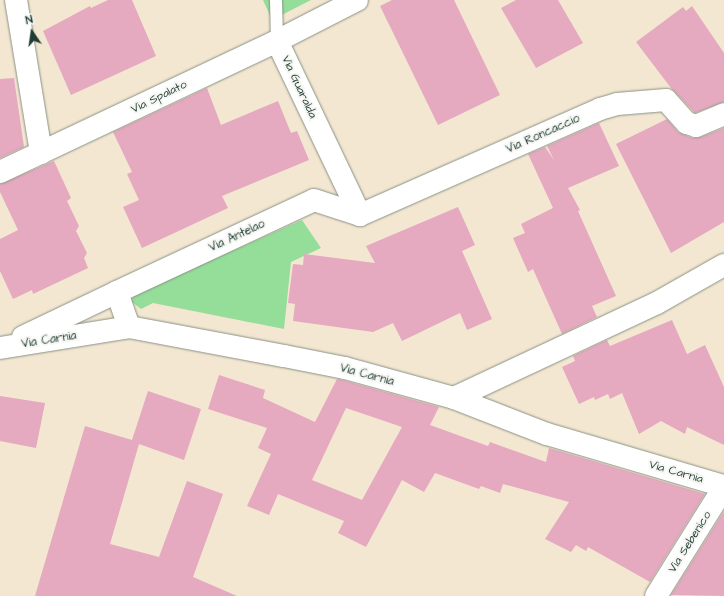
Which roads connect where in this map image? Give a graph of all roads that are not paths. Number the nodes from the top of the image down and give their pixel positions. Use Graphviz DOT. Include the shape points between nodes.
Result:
graph roads {
  1 [pos="16,0"];
  2 [pos="276,0"];
  3 [pos="357,0"];
  4 [pos="277,41"];
  5 [pos="724,114"];
  6 [pos="41,153"];
  7 [pos="0,172"];
  8 [pos="360,215"];
  9 [pos="724,265"];
  10 [pos="117,292"];
  11 [pos="129,328"];
  12 [pos="1,344"];
  13 [pos="454,398"];
  14 [pos="724,487"];
  15 [pos="656,596"];
  1 -- 6 [label="street"];
  2 -- 4 [label="lane"];
  3 -- 4 [label="street, Via Guaralda"];
  4 -- 6 [label="street, Via Spalato"];
  4 -- 8 [label="street, Via Guaralda"];
  5 -- 8 [label="street, Via Roncaccio" via="696,126 687,123 666,100 617,104 600,109"];
  6 -- 7 [label="street, Via Spalato"];
  8 -- 10 [label="street, Via Antelao" via="314,200"];
  9 -- 13 [label="street" via="657,303"];
  10 -- 11 [label="street"];
  10 -- 12 [label="street, Via Antelao"];
  11 -- 12 [label="street, Via Carnia"];
  11 -- 13 [label="street, Via Carnia" via="345,368"];
  13 -- 14 [label="street, Via Carnia" via="547,434"];
  14 -- 15 [label="street, Via Sebenico"];
}
